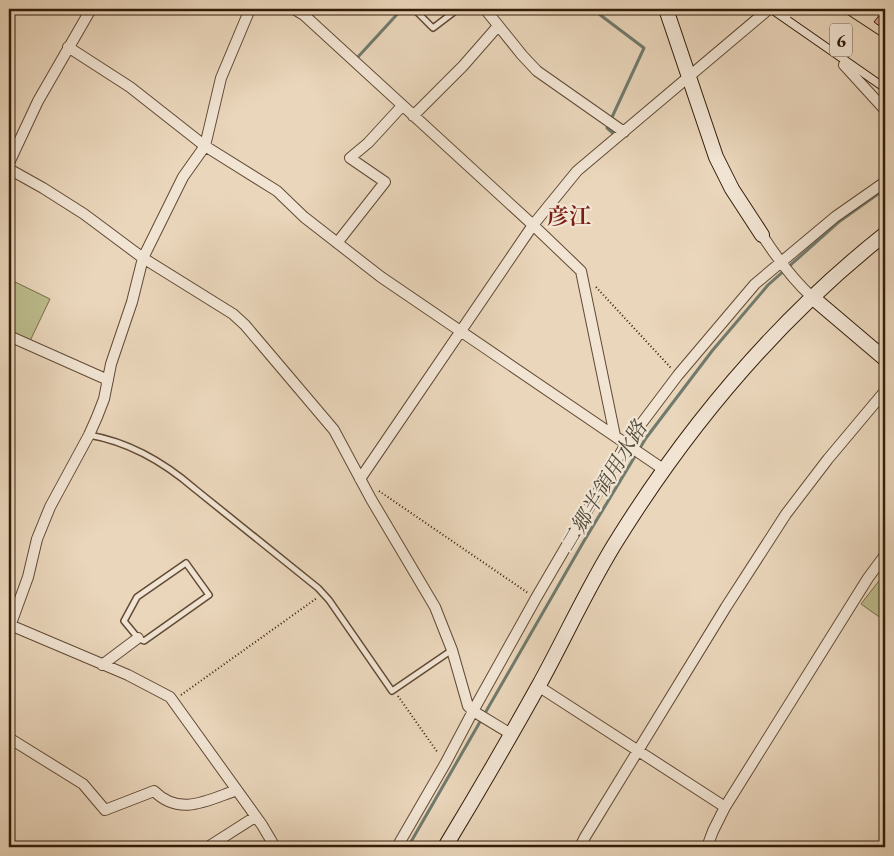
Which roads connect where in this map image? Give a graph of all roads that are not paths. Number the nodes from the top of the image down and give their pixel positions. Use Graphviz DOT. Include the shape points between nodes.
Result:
graph roads {
  1 [pos="91,9"];
  2 [pos="250,9"];
  3 [pos="294,9"];
  4 [pos="414,9"];
  5 [pos="458,9"];
  6 [pos="485,9"];
  7 [pos="666,9"];
  8 [pos="769,9"];
  9 [pos="777,9"];
  10 [pos="796,9"];
  11 [pos="821,9"];
  12 [pos="837,9"];
  13 [pos="498,26"];
  14 [pos="868,30"];
  15 [pos="885,42"];
  16 [pos="68,47"];
  17 [pos="885,51"];
  18 [pos="850,58"];
  19 [pos="885,71"];
  20 [pos="689,77"];
  21 [pos="885,84"];
  22 [pos="402,106"];
  23 [pos="885,110"];
  24 [pos="413,116"];
  25 [pos="624,132"];
  26 [pos="204,146"];
  27 [pos="9,163"];
  28 [pos="9,169"];
  29 [pos="885,182"];
  30 [pos="533,224"];
  31 [pos="885,234"];
  32 [pos="762,235"];
  33 [pos="337,243"];
  34 [pos="143,258"];
  35 [pos="780,263"];
  36 [pos="812,297"];
  37 [pos="461,331"];
  38 [pos="9,336"];
  39 [pos="885,359"];
  40 [pos="108,380"];
  41 [pos="885,391"];
  42 [pos="89,435"];
  43 [pos="615,436"];
  44 [pos="626,444"];
  45 [pos="663,469"];
  46 [pos="360,479"];
  47 [pos="885,555"];
  48 [pos="13,605"];
  49 [pos="9,627"];
  50 [pos="138,638"];
  51 [pos="452,650"];
  52 [pos="102,664"];
  53 [pos="538,686"];
  54 [pos="473,711"];
  55 [pos="505,730"];
  56 [pos="9,738"];
  57 [pos="639,751"];
  58 [pos="237,790"];
  59 [pos="724,807"];
  60 [pos="255,817"];
  61 [pos="208,847"];
  62 [pos="275,847"];
  63 [pos="397,847"];
  64 [pos="445,847"];
  65 [pos="580,847"];
  66 [pos="707,847"];
  1 -- 16 [label="street"];
  2 -- 26 [label="street" via="221,78"];
  3 -- 22 [label="street"];
  4 -- 5 [label="lane" via="434,28"];
  6 -- 13 [label="street"];
  7 -- 20 [label="street"];
  8 -- 20 [label="street"];
  9 -- 18 [label="street"];
  10 -- 19 [label="highway, 6, bridge"];
  11 -- 17 [label="highway, 6, bridge"];
  12 -- 14 [label="street"];
  13 -- 24 [label="street"];
  13 -- 25 [label="street" via="537,71"];
  14 -- 15 [label="street"];
  14 -- 18 [label="street" via="873,42 863,58"];
  16 -- 26 [label="street" via="130,87"];
  16 -- 27 [label="street"];
  18 -- 21 [label="street"];
  18 -- 23 [label="street" via="844,65"];
  20 -- 25 [label="street"];
  20 -- 32 [label="street" via="724,174"];
  22 -- 24 [label="street"];
  22 -- 33 [label="street" via="368,144 350,158 385,182"];
  24 -- 30 [label="street"];
  25 -- 30 [label="street" via="577,171"];
  26 -- 33 [label="street" via="277,191"];
  26 -- 34 [label="street" via="183,177"];
  28 -- 34 [label="street" via="84,214"];
  29 -- 35 [label="street" via="835,217"];
  30 -- 37 [label="street"];
  30 -- 43 [label="street" via="581,271"];
  31 -- 36 [label="street"];
  32 -- 35 [label="street"];
  33 -- 37 [label="street"];
  34 -- 40 [label="street"];
  34 -- 46 [label="street" via="239,318 334,430"];
  35 -- 36 [label="street"];
  35 -- 44 [label="street" via="755,284 678,375"];
  36 -- 39 [label="street"];
  36 -- 45 [label="street" via="709,407"];
  37 -- 43 [label="street"];
  37 -- 46 [label="street"];
  38 -- 40 [label="street"];
  40 -- 42 [label="street"];
  41 -- 57 [label="street" via="786,514"];
  42 -- 48 [label="street" via="50,507 37,539 28,577"];
  42 -- 51 [label="lane" via="107,438 176,472 323,593 392,691"];
  43 -- 44 [label="street"];
  44 -- 45 [label="street"];
  44 -- 54 [label="street"];
  45 -- 53 [label="street" via="618,538"];
  46 -- 51 [label="street" via="428,593"];
  47 -- 59 [label="street"];
  48 -- 49 [label="street"];
  49 -- 52 [label="street"];
  50 -- 50 [label="lane" via="124,621 137,597 186,562 209,595 144,641"];
  50 -- 52 [label="street"];
  51 -- 54 [label="street" via="465,698"];
  52 -- 58 [label="street" via="174,700"];
  53 -- 55 [label="street"];
  53 -- 57 [label="street"];
  54 -- 55 [label="street"];
  54 -- 63 [label="street"];
  55 -- 64 [label="street"];
  56 -- 58 [label="street" via="83,784 104,810 154,791 165,800 182,806"];
  57 -- 59 [label="street"];
  57 -- 65 [label="street"];
  58 -- 60 [label="street"];
  59 -- 66 [label="street"];
  60 -- 61 [label="street"];
  60 -- 62 [label="street"];
}
